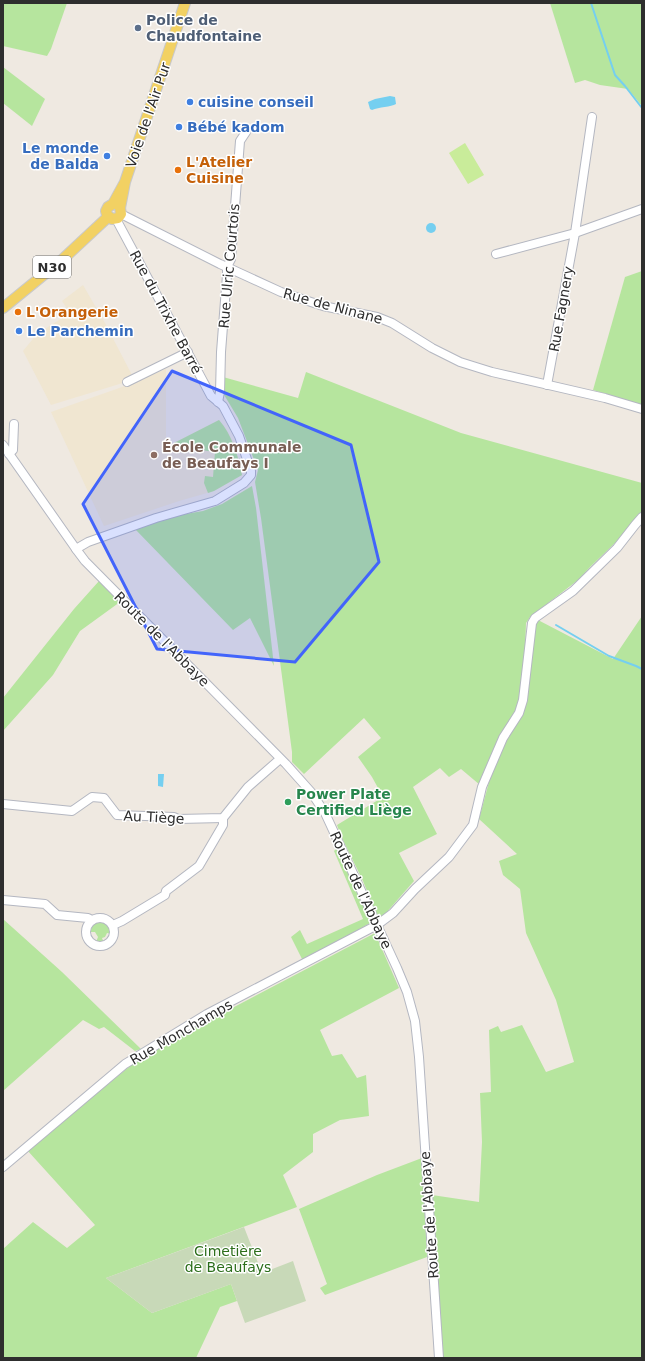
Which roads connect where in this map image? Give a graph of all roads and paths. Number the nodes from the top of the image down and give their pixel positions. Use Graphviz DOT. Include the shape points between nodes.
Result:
graph roads {
  1 [pos="185,3"];
  2 [pos="592,117"];
  3 [pos="246,132"];
  4 [pos="642,209"];
  5 [pos="116,212"];
  6 [pos="575,233"];
  7 [pos="496,254"];
  8 [pos="228,267"];
  9 [pos="3,308"];
  10 [pos="188,352"];
  11 [pos="127,382"];
  12 [pos="547,385"];
  13 [pos="218,402"];
  14 [pos="642,409"];
  15 [pos="14,424"];
  16 [pos="3,446"];
  17 [pos="9,454"];
  18 [pos="642,517"];
  19 [pos="76,549"];
  20 [pos="280,759"];
  21 [pos="3,804"];
  22 [pos="223,818"];
  23 [pos="3,900"];
  24 [pos="92,920"];
  25 [pos="377,924"];
  26 [pos="113,925"];
  27 [pos="3,1167"];
  28 [pos="438,1358"];
  1 -- 5 [label="main road, Voie de l'Air Pur"];
  2 -- 6 [label="street, Rue Fagnery"];
  3 -- 8 [label="street, Rue Ulric Courtois" via="240,141 231,259"];
  4 -- 6 [label="street"];
  5 -- 8 [label="street, Rue de Ninane"];
  5 -- 9 [label="main road, N30"];
  5 -- 10 [label="street, Rue du Trixhe Barré"];
  6 -- 7 [label="street"];
  6 -- 12 [label="street, Rue Fagnery"];
  8 -- 12 [label="street, Rue de Ninane" via="280,292 323,306 377,317 392,323 460,362"];
  8 -- 13 [label="street, Rue Ulric Courtois"];
  10 -- 11 [label="street"];
  10 -- 13 [label="street, Rue du Trixhe Barré" via="211,396"];
  12 -- 14 [label="street, Rue de Ninane"];
  13 -- 19 [label="street, Rue du Trixhe Barré" via="223,406 239,436 251,471 247,480 214,501 149,520 88,542"];
  15 -- 17 [label="street" via="13,450"];
  16 -- 17 [label="street, Route de l'Abbaye"];
  17 -- 19 [label="street, Route de l'Abbaye"];
  18 -- 25 [label="street, Rue Monchamps" via="573,592 535,618 530,629 523,700 484,782 472,825 449,857 393,913"];
  19 -- 20 [label="street, Route de l'Abbaye"];
  20 -- 22 [label="street" via="248,788"];
  20 -- 25 [label="street, Route de l'Abbaye" via="320,804"];
  21 -- 22 [label="street, Au Tiège" via="72,811 92,797 98,797 104,798 117,815 178,819"];
  22 -- 26 [label="street" via="222,825 198,866 166,891 165,895"];
  23 -- 24 [label="street" via="45,904 57,915"];
  24 -- 26 [label="street" via="103,918"];
  24 -- 26 [label="street" via="87,925 87,938 97,947 110,943 114,938"];
  25 -- 27 [label="street, Rue Monchamps" via="207,1014 125,1064"];
  25 -- 28 [label="street, Route de l'Abbaye" via="407,992 415,1021"];
}
